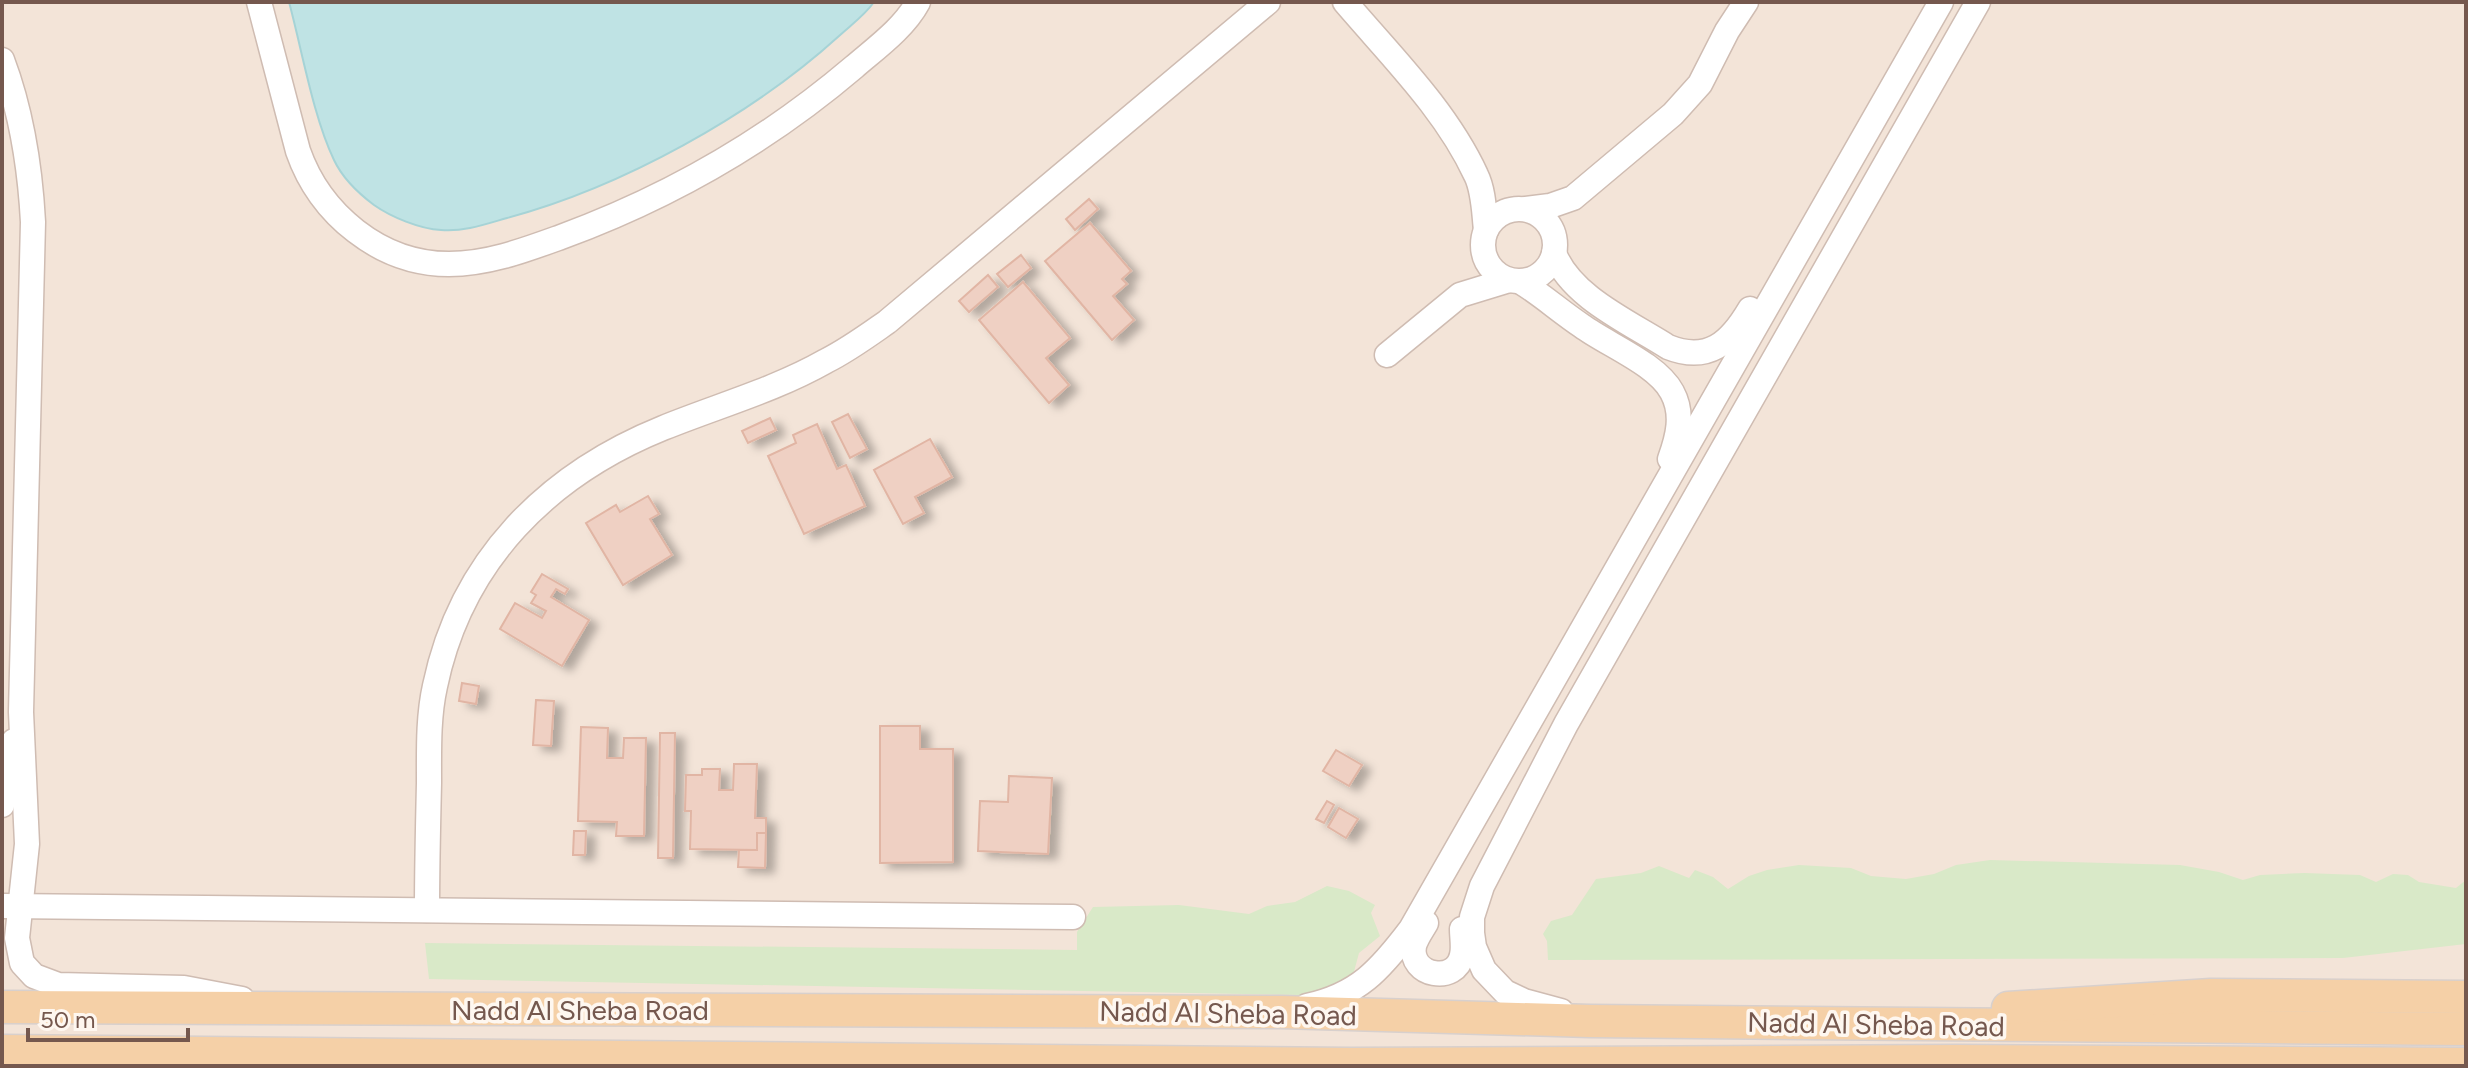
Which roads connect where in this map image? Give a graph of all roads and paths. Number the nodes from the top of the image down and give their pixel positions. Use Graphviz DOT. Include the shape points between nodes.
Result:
graph roads {
  1 [pos="259,2"];
  2 [pos="918,2"];
  3 [pos="1268,2"];
  4 [pos="1345,2"];
  5 [pos="1746,2"];
  6 [pos="1941,2"];
  7 [pos="1978,2"];
  8 [pos="2,60"];
  9 [pos="1478,177"];
  10 [pos="1573,198"];
  11 [pos="1524,209"];
  12 [pos="1819,215"];
  13 [pos="1484,239"];
  14 [pos="1555,249"];
  15 [pos="1515,281"];
  16 [pos="1460,295"];
  17 [pos="1387,355"];
  18 [pos="1661,496"];
  19 [pos="21,712"];
  20 [pos="2,805"];
  21 [pos="1470,823"];
  22 [pos="1503,842"];
  23 [pos="18,907"];
  24 [pos="427,910"];
  25 [pos="1073,917"];
  26 [pos="2466,982"];
  27 [pos="2407,995"];
  28 [pos="2466,997"];
  29 [pos="2,1007"];
  30 [pos="267,1010"];
  31 [pos="791,1011"];
  32 [pos="1281,1012"];
  33 [pos="1590,1021"];
  34 [pos="1923,1023"];
  35 [pos="2460,1029"];
  36 [pos="2,1051"];
  37 [pos="715,1058"];
  38 [pos="1964,1064"];
  39 [pos="2458,1064"];
  1 -- 2 [label="street" via="298,151 321,197 345,223 382,246 446,264 487,260 541,244 685,184 802,109 902,24"];
  3 -- 24 [label="street" via="857,343 791,379 604,456 526,515 467,594 435,687 429,736"];
  4 -- 9 [label="street" via="1438,113"];
  5 -- 10 [label="street" via="1688,100"];
  6 -- 12 [label="street"];
  7 -- 22 [label="street"];
  8 -- 19 [label="street" via="22,123 33,222"];
  9 -- 11 [label="street"];
  9 -- 13 [label="street"];
  10 -- 11 [label="street"];
  10 -- 14 [label="street"];
  11 -- 13 [label="street" via="1497,216"];
  11 -- 14 [label="street" via="1547,222"];
  12 -- 14 [label="street" via="1786,247 1741,324 1725,342 1703,352 1679,351 1580,291 1565,275"];
  12 -- 18 [label="street"];
  13 -- 15 [label="street" via="1488,265"];
  13 -- 16 [label="street"];
  14 -- 15 [label="street" via="1539,276"];
  15 -- 16 [label="street"];
  15 -- 18 [label="street" via="1656,373 1672,391 1680,425"];
  16 -- 17 [label="street"];
  18 -- 21 [label="street"];
  19 -- 20 [label="street"];
  19 -- 23 [label="street" via="27,844"];
  21 -- 22 [label="street" via="1455,871 1415,942 1415,958 1425,970 1440,974 1460,962 1467,896 1485,861"];
  21 -- 32 [label="street" via="1411,929 1370,978 1341,997"];
  22 -- 33 [label="street" via="1472,917 1479,960 1505,992"];
  23 -- 24 [label="street"];
  23 -- 30 [label="street" via="18,951 27,970 50,984 205,991"];
  24 -- 25 [label="street"];
  26 -- 27 [label="street"];
  27 -- 28 [label="main road"];
  27 -- 34 [label="main road" via="2137,998 1984,1011"];
  29 -- 30 [label="main road, Nadd Al Sheba Road"];
  30 -- 31 [label="main road, Nadd Al Sheba Road"];
  31 -- 32 [label="main road, Nadd Al Sheba Road"];
  31 -- 37 [label="main road" via="779,1021 724,1026 716,1037"];
  32 -- 33 [label="main road, Nadd Al Sheba Road"];
  33 -- 34 [label="main road, Nadd Al Sheba Road"];
  34 -- 35 [label="main road, Nadd Al Sheba Road"];
  36 -- 37 [label="main road, Nadd Al Sheba Road"];
  37 -- 38 [label="main road, Nadd Al Sheba Road"];
  38 -- 39 [label="main road, Nadd Al Sheba Road"];
}
